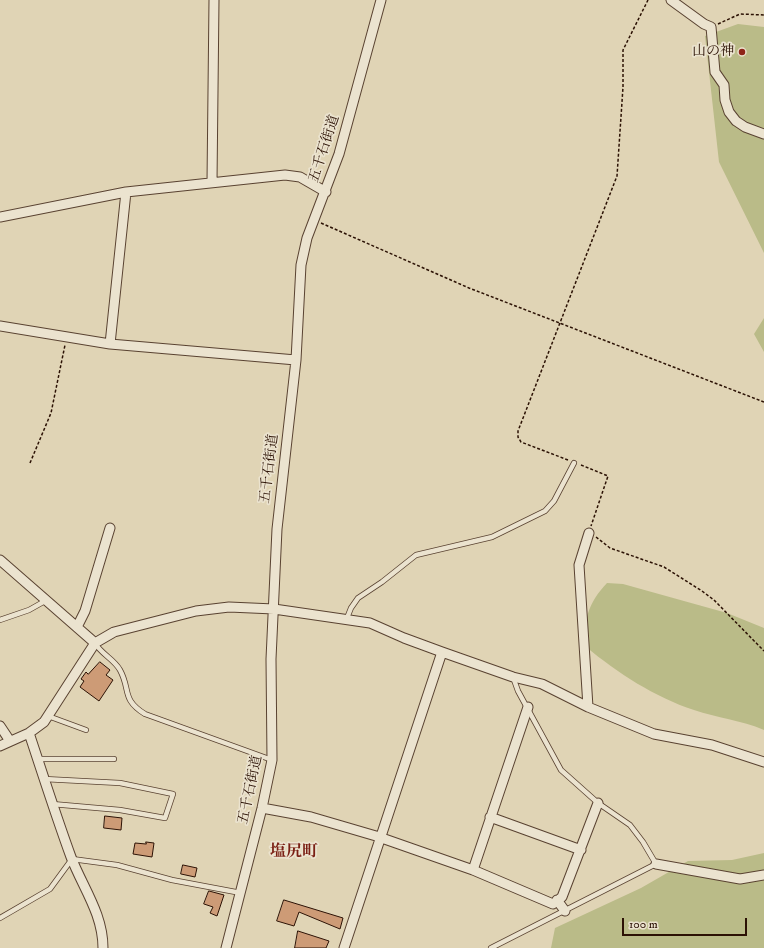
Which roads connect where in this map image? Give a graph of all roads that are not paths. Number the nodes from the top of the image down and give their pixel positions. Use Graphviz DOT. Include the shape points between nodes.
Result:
graph roads {
  1 [pos="214,0"];
  2 [pos="381,0"];
  3 [pos="671,0"];
  4 [pos="764,134"];
  5 [pos="212,182"];
  6 [pos="126,192"];
  7 [pos="326,192"];
  8 [pos="0,217"];
  9 [pos="0,326"];
  10 [pos="110,344"];
  11 [pos="296,360"];
  12 [pos="574,463"];
  13 [pos="110,528"];
  14 [pos="589,532"];
  15 [pos="0,560"];
  16 [pos="45,601"];
  17 [pos="274,609"];
  18 [pos="347,618"];
  19 [pos="0,620"];
  20 [pos="77,627"];
  21 [pos="95,643"];
  22 [pos="442,652"];
  23 [pos="513,677"];
  24 [pos="528,707"];
  25 [pos="588,707"];
  26 [pos="48,716"];
  27 [pos="0,726"];
  28 [pos="86,730"];
  29 [pos="29,733"];
  30 [pos="10,742"];
  31 [pos="0,746"];
  32 [pos="38,759"];
  33 [pos="114,759"];
  34 [pos="272,760"];
  35 [pos="764,762"];
  36 [pos="44,779"];
  37 [pos="598,803"];
  38 [pos="52,804"];
  39 [pos="262,808"];
  40 [pos="490,817"];
  41 [pos="380,839"];
  42 [pos="581,850"];
  43 [pos="72,859"];
  44 [pos="656,864"];
  45 [pos="473,870"];
  46 [pos="764,875"];
  47 [pos="241,893"];
  48 [pos="558,900"];
  49 [pos="565,911"];
  50 [pos="0,918"];
  51 [pos="103,948"];
  52 [pos="226,948"];
  53 [pos="344,948"];
  54 [pos="491,948"];
  1 -- 5 [label="street"];
  2 -- 7 [label="street, 五千石街道" via="355,100"];
  3 -- 4 [label="street" via="711,27 715,72 724,85 729,112 745,127"];
  5 -- 6 [label="street"];
  5 -- 7 [label="street" via="285,175 300,177"];
  6 -- 8 [label="street"];
  6 -- 10 [label="street"];
  7 -- 11 [label="street, 五千石街道" via="307,238 301,265"];
  9 -- 10 [label="street"];
  10 -- 11 [label="street"];
  11 -- 17 [label="street, 五千石街道" via="277,529"];
  12 -- 18 [label="lane" via="554,501 545,511 492,537 416,555 358,598"];
  13 -- 20 [label="street" via="85,610"];
  14 -- 25 [label="street" via="579,565"];
  15 -- 16 [label="street"];
  16 -- 19 [label="lane" via="29,610"];
  16 -- 20 [label="street"];
  17 -- 18 [label="street"];
  17 -- 21 [label="street" via="229,607 196,611 114,632"];
  17 -- 34 [label="street, 五千石街道" via="271,659"];
  18 -- 22 [label="street" via="370,623"];
  20 -- 21 [label="street"];
  21 -- 26 [label="street"];
  21 -- 34 [label="lane" via="120,669 129,700 144,714"];
  22 -- 23 [label="street"];
  22 -- 41 [label="street"];
  23 -- 24 [label="lane"];
  23 -- 25 [label="street" via="542,684"];
  24 -- 37 [label="lane" via="561,770"];
  24 -- 40 [label="street"];
  25 -- 35 [label="street" via="654,734 712,745"];
  26 -- 28 [label="lane"];
  26 -- 29 [label="street"];
  27 -- 30 [label="street"];
  29 -- 30 [label="street"];
  29 -- 32 [label="street"];
  30 -- 31 [label="street"];
  32 -- 33 [label="lane"];
  32 -- 36 [label="street"];
  34 -- 39 [label="street, 五千石街道"];
  36 -- 38 [label="street"];
  36 -- 38 [label="lane" via="120,783 173,794 165,818 120,810"];
  37 -- 42 [label="street"];
  37 -- 44 [label="lane" via="630,825"];
  38 -- 43 [label="street"];
  39 -- 41 [label="street" via="311,817"];
  39 -- 47 [label="street, 五千石街道"];
  40 -- 42 [label="street"];
  40 -- 45 [label="street"];
  41 -- 45 [label="street"];
  41 -- 53 [label="street"];
  42 -- 48 [label="street"];
  43 -- 47 [label="lane" via="117,865 172,880"];
  43 -- 50 [label="lane" via="50,889"];
  43 -- 51 [label="street" via="99,916"];
  44 -- 46 [label="street" via="740,879"];
  44 -- 49 [label="lane"];
  45 -- 48 [label="street" via="553,904"];
  47 -- 52 [label="street, 五千石街道"];
  48 -- 49 [label="street"];
  49 -- 54 [label="lane"];
}
